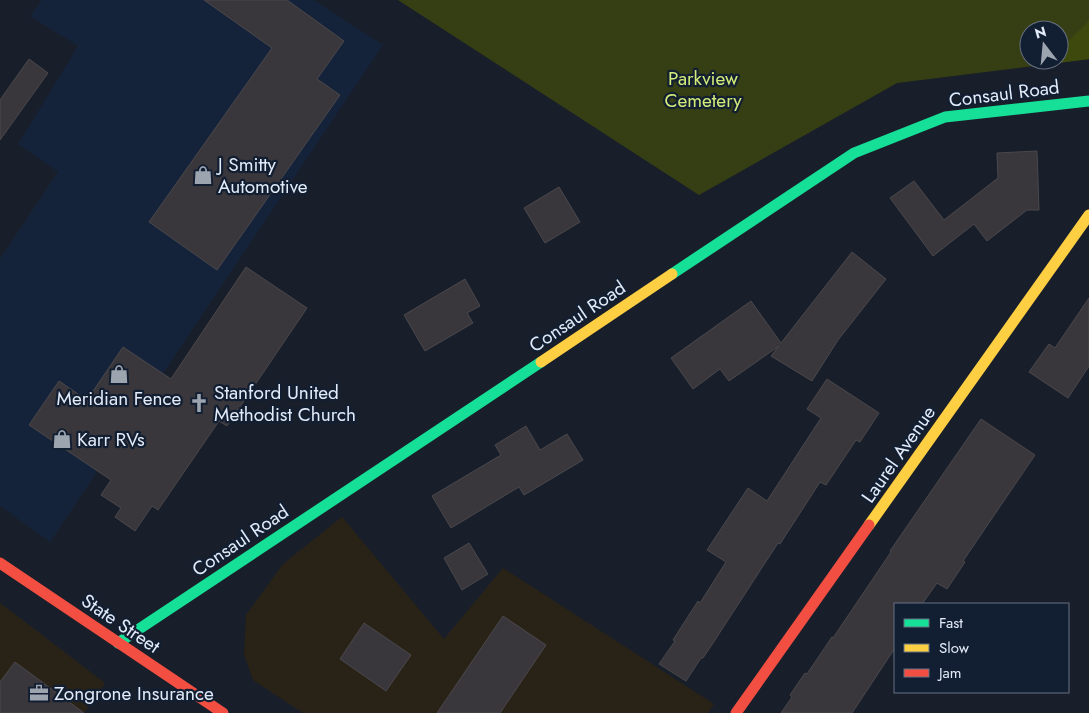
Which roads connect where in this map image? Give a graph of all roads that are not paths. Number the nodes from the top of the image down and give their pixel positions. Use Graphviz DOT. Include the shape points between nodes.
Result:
graph roads {
  1 [pos="1089,101"];
  2 [pos="1089,215"];
  3 [pos="0,563"];
  4 [pos="118,642"];
  5 [pos="222,713"];
  6 [pos="736,713"];
  1 -- 4 [label="street, Consaul Road" via="945,117 854,153"];
  2 -- 6 [label="street, Laurel Avenue"];
  3 -- 4 [label="street, State Street"];
  4 -- 5 [label="street, State Street"];
}
